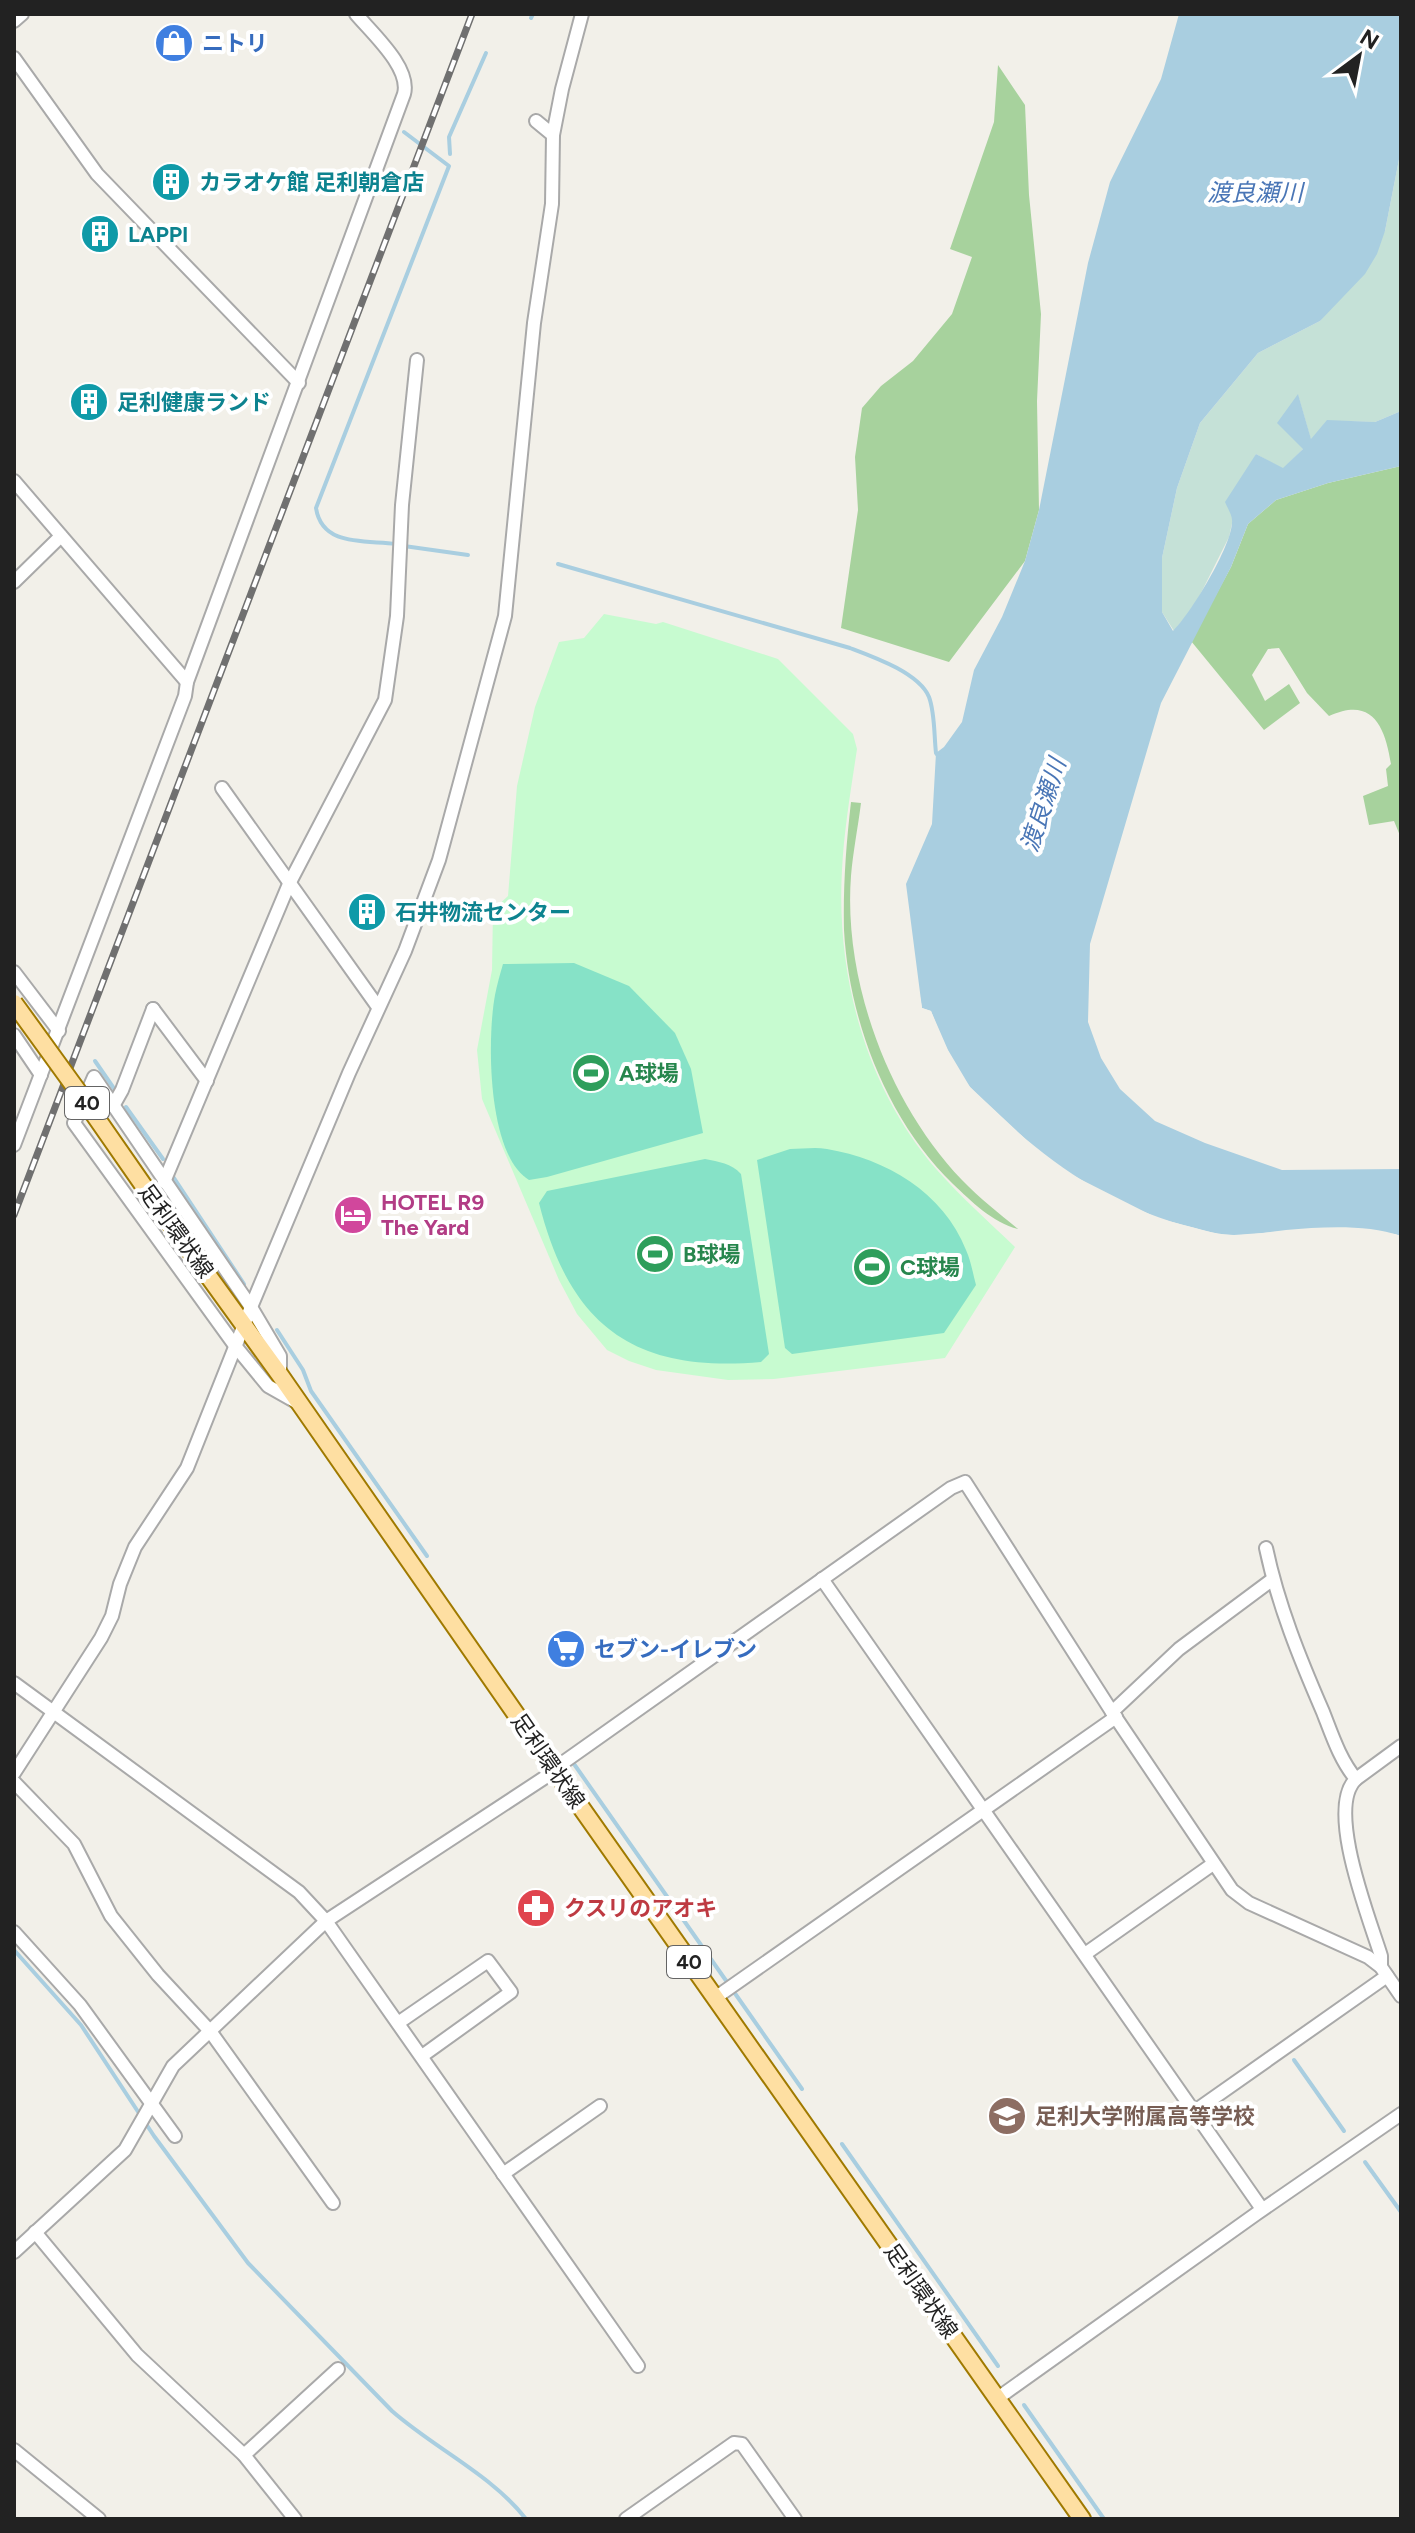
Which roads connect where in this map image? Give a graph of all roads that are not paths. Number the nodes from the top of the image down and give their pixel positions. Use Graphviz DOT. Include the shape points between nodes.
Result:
graph roads {
  1 [pos="22,14"];
  2 [pos="356,14"];
  3 [pos="582,14"];
  4 [pos="14,21"];
  5 [pos="14,58"];
  6 [pos="536,121"];
  7 [pos="553,135"];
  8 [pos="417,360"];
  9 [pos="299,383"];
  10 [pos="14,481"];
  11 [pos="61,536"];
  12 [pos="14,582"];
  13 [pos="187,682"];
  14 [pos="222,788"];
  15 [pos="289,884"];
  16 [pos="14,972"];
  17 [pos="14,1003"];
  18 [pos="378,1007"];
  19 [pos="59,1031"];
  20 [pos="14,1035"];
  21 [pos="41,1075"];
  22 [pos="207,1081"];
  23 [pos="113,1106"];
  24 [pos="14,1145"];
  25 [pos="164,1182"];
  26 [pos="251,1307"];
  27 [pos="244,1325"];
  28 [pos="236,1347"];
  29 [pos="280,1375"];
  30 [pos="298,1403"];
  31 [pos="1266,1548"];
  32 [pos="822,1579"];
  33 [pos="1273,1579"];
  34 [pos="14,1683"];
  35 [pos="54,1713"];
  36 [pos="1114,1715"];
  37 [pos="1401,1746"];
  38 [pos="554,1769"];
  39 [pos="14,1773"];
  40 [pos="1356,1779"];
  41 [pos="14,1782"];
  42 [pos="985,1809"];
  43 [pos="1213,1864"];
  44 [pos="326,1921"];
  45 [pos="14,1932"];
  46 [pos="1085,1954"];
  47 [pos="1384,1971"];
  48 [pos="1401,1996"];
  49 [pos="715,1998"];
  50 [pos="398,2023"];
  51 [pos="210,2031"];
  52 [pos="422,2056"];
  53 [pos="151,2105"];
  54 [pos="600,2106"];
  55 [pos="1195,2111"];
  56 [pos="1401,2114"];
  57 [pos="175,2136"];
  58 [pos="503,2174"];
  59 [pos="333,2203"];
  60 [pos="1262,2209"];
  61 [pos="35,2232"];
  62 [pos="14,2252"];
  63 [pos="638,2366"];
  64 [pos="338,2369"];
  65 [pos="998,2398"];
  66 [pos="14,2450"];
  67 [pos="244,2455"];
  68 [pos="99,2519"];
  69 [pos="295,2519"];
  70 [pos="626,2519"];
  71 [pos="795,2519"];
  72 [pos="1082,2519"];
  1 -- 4 [label="street"];
  2 -- 9 [label="street" via="401,69 407,86"];
  3 -- 7 [label="street"];
  5 -- 9 [label="street" via="97,174"];
  6 -- 7 [label="street"];
  7 -- 18 [label="street" via="552,204 534,323 505,616 439,860"];
  8 -- 15 [label="street" via="397,616 385,700"];
  9 -- 13 [label="street"];
  10 -- 11 [label="street"];
  11 -- 12 [label="street"];
  11 -- 13 [label="street"];
  13 -- 19 [label="street"];
  14 -- 15 [label="street"];
  15 -- 18 [label="street"];
  15 -- 22 [label="street"];
  16 -- 19 [label="street"];
  17 -- 27 [label="main road, 足利環状線 / 40, bridge"];
  18 -- 26 [label="street"];
  19 -- 21 [label="street"];
  20 -- 21 [label="street"];
  21 -- 24 [label="street"];
  22 -- 23 [label="street" via="153,1009"];
  22 -- 25 [label="street"];
  23 -- 25 [label="street"];
  23 -- 28 [label="street" via="94,1077 74,1123"];
  25 -- 26 [label="street"];
  26 -- 27 [label="street"];
  26 -- 29 [label="street" via="280,1356"];
  27 -- 28 [label="street"];
  27 -- 29 [label="main road, 足利環状線 / 40"];
  28 -- 30 [label="street" via="268,1386"];
  28 -- 35 [label="street" via="187,1468 135,1547 112,1616"];
  29 -- 30 [label="main road, 足利環状線 / 40"];
  30 -- 38 [label="main road, 足利環状線 / 40"];
  31 -- 33 [label="street"];
  32 -- 36 [label="street" via="965,1482"];
  32 -- 38 [label="street"];
  32 -- 42 [label="street"];
  33 -- 36 [label="street" via="1179,1649"];
  33 -- 40 [label="street" via="1307,1677"];
  34 -- 35 [label="street"];
  35 -- 39 [label="street"];
  35 -- 44 [label="street" via="299,1892"];
  36 -- 42 [label="street"];
  36 -- 43 [label="street"];
  37 -- 40 [label="street"];
  38 -- 44 [label="street"];
  38 -- 49 [label="main road, 足利環状線 / 40"];
  40 -- 47 [label="street" via="1345,1798 1347,1834"];
  41 -- 51 [label="street" via="74,1844 111,1916"];
  42 -- 46 [label="street"];
  42 -- 49 [label="street"];
  43 -- 46 [label="street"];
  43 -- 47 [label="street" via="1240,1898 1368,1957"];
  44 -- 50 [label="street"];
  44 -- 51 [label="street"];
  45 -- 53 [label="street" via="80,2005"];
  46 -- 55 [label="street"];
  47 -- 48 [label="street"];
  47 -- 55 [label="street"];
  49 -- 65 [label="main road, 足利環状線 / 40"];
  50 -- 52 [label="street"];
  50 -- 52 [label="street" via="488,1961 511,1992"];
  51 -- 53 [label="street" via="173,2066"];
  51 -- 59 [label="street"];
  52 -- 58 [label="street"];
  53 -- 57 [label="street"];
  53 -- 61 [label="street" via="117,2159"];
  54 -- 58 [label="street"];
  55 -- 60 [label="street"];
  56 -- 60 [label="street"];
  58 -- 63 [label="street"];
  60 -- 65 [label="street"];
  61 -- 62 [label="street"];
  61 -- 67 [label="street" via="137,2355"];
  64 -- 67 [label="street"];
  65 -- 72 [label="main road, 足利環状線 / 40"];
  66 -- 68 [label="street"];
  67 -- 69 [label="street"];
  70 -- 71 [label="street" via="738,2442"];
}
